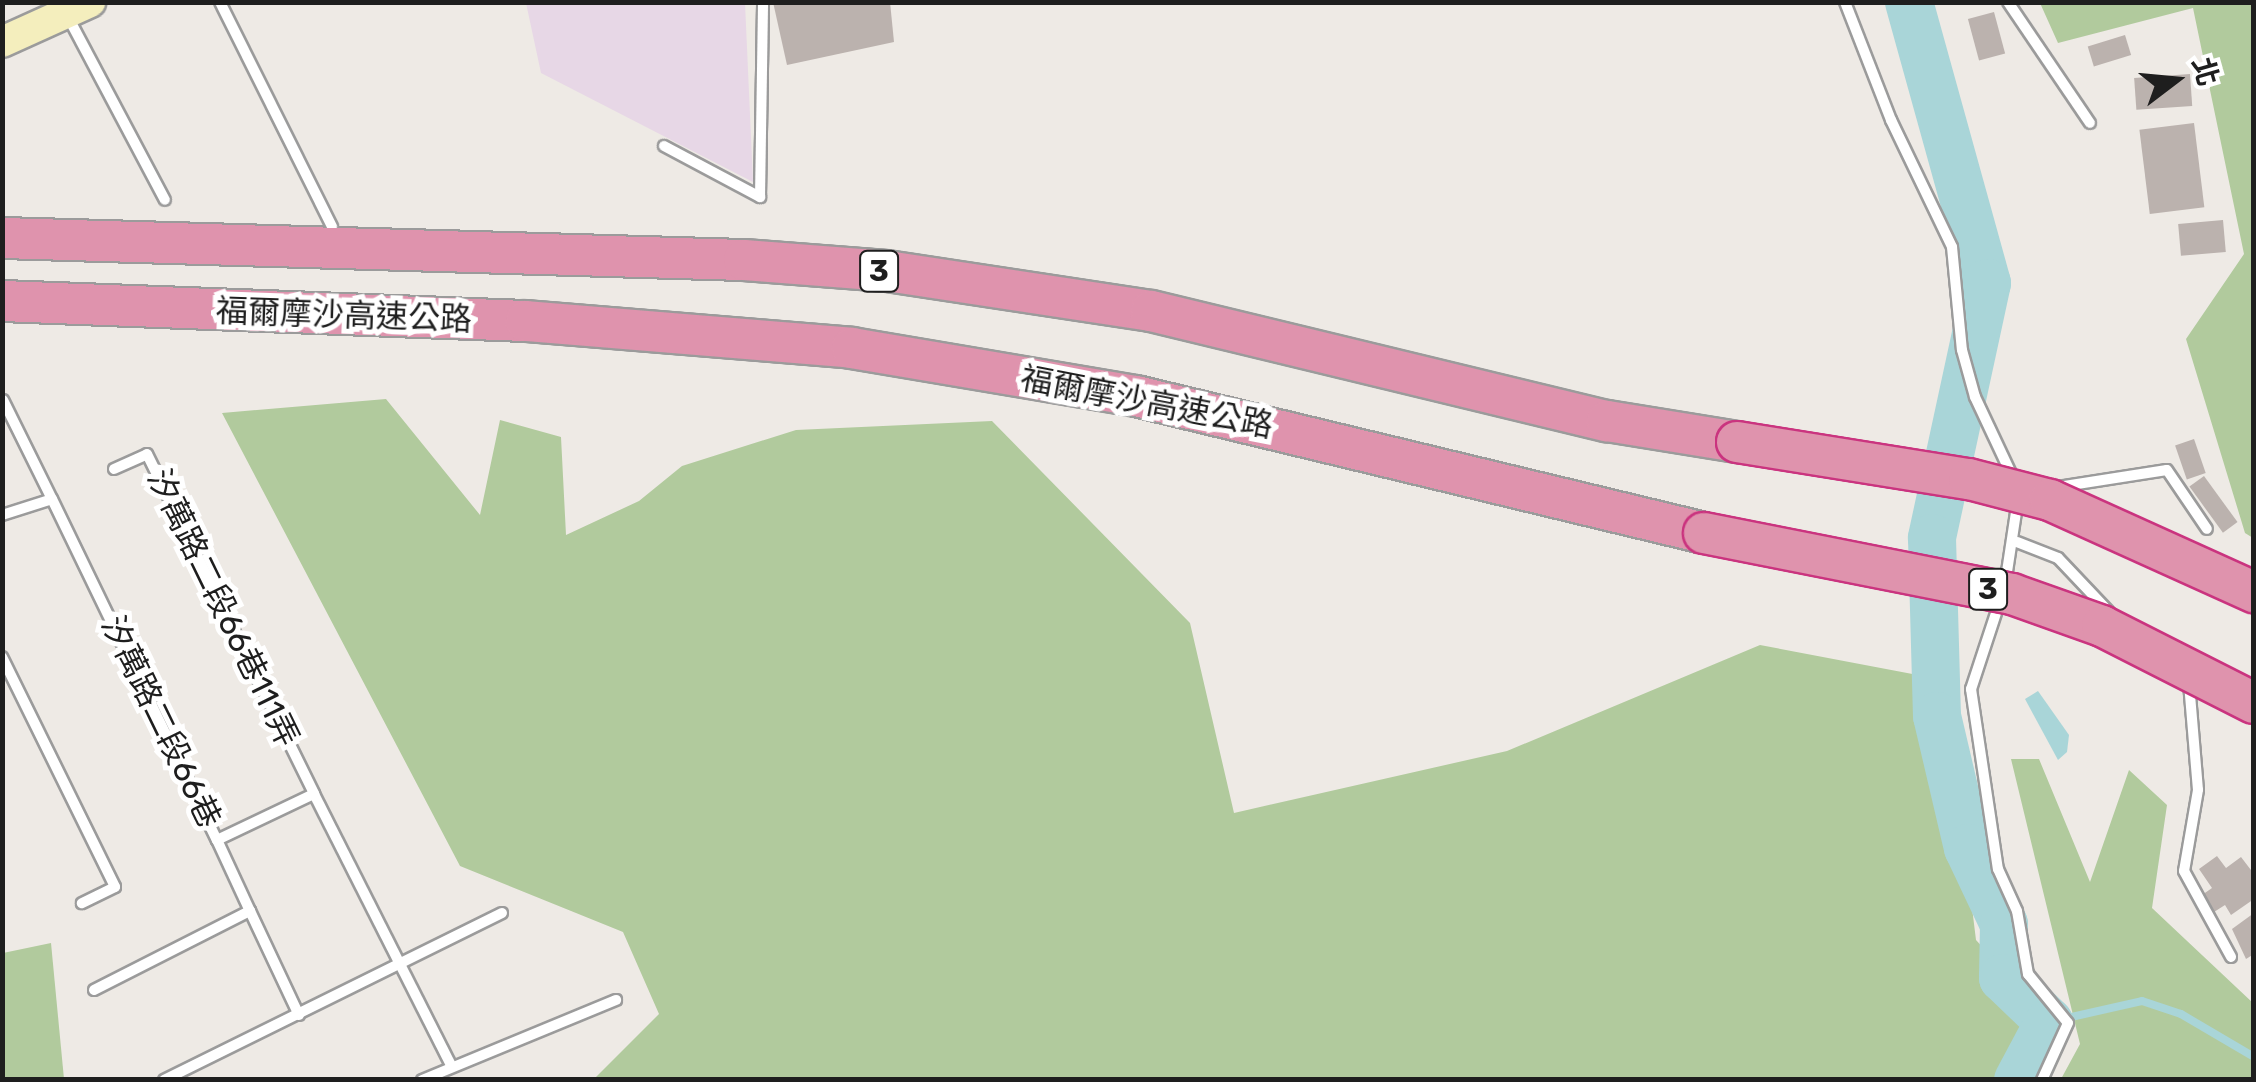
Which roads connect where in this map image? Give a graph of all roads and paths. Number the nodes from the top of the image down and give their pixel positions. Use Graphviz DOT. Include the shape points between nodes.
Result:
graph roads {
  1 [pos="220,2"];
  2 [pos="763,2"];
  3 [pos="1845,2"];
  4 [pos="2008,2"];
  5 [pos="78,8"];
  6 [pos="2,42"];
  7 [pos="2090,123"];
  8 [pos="664,146"];
  9 [pos="165,200"];
  10 [pos="332,227"];
  11 [pos="2,238"];
  12 [pos="2,301"];
  13 [pos="3,400"];
  14 [pos="114,469"];
  15 [pos="2018,494"];
  16 [pos="52,499"];
  17 [pos="2,515"];
  18 [pos="2206,529"];
  19 [pos="2016,542"];
  20 [pos="2254,592"];
  21 [pos="2,657"];
  22 [pos="2254,702"];
  23 [pos="314,794"];
  24 [pos="217,840"];
  25 [pos="82,903"];
  26 [pos="250,910"];
  27 [pos="502,913"];
  28 [pos="2232,957"];
  29 [pos="400,964"];
  30 [pos="94,990"];
  31 [pos="616,1000"];
  32 [pos="298,1015"];
  33 [pos="451,1065"];
  34 [pos="164,1080"];
  35 [pos="422,1080"];
  36 [pos="2042,1080"];
  1 -- 10 [label="lane"];
  2 -- 8 [label="lane" via="760,197"];
  3 -- 15 [label="lane" via="1891,120 1952,247 1962,350"];
  4 -- 7 [label="lane"];
  5 -- 6 [label="street"];
  5 -- 9 [label="lane"];
  11 -- 20 [label="highway, 福爾摩沙高速公路 / 3, bridge" via="744,260 888,272 1150,310 1607,421 1968,478 2050,500"];
  12 -- 22 [label="highway, 福爾摩沙高速公路 / 3, bridge" via="526,321 852,348 1136,396 1704,532 2012,594 2102,626"];
  13 -- 16 [label="lane, 汐萬路二段66巷"];
  14 -- 23 [label="lane, 汐萬路二段66巷111弄" via="147,454"];
  15 -- 18 [label="lane" via="2167,470"];
  15 -- 19 [label="lane"];
  16 -- 17 [label="lane"];
  16 -- 24 [label="lane, 汐萬路二段66巷"];
  19 -- 28 [label="lane" via="2058,558 2190,685 2198,790 2184,871"];
  19 -- 36 [label="lane" via="1971,689 1998,868 2017,912 2028,974 2068,1023"];
  21 -- 25 [label="lane" via="115,887"];
  23 -- 24 [label="lane, 汐萬路二段66巷"];
  23 -- 29 [label="lane"];
  24 -- 26 [label="lane"];
  26 -- 30 [label="lane"];
  26 -- 32 [label="lane"];
  27 -- 29 [label="lane"];
  29 -- 32 [label="lane"];
  29 -- 33 [label="lane"];
  31 -- 33 [label="lane"];
  32 -- 34 [label="lane"];
  33 -- 35 [label="lane"];
}
